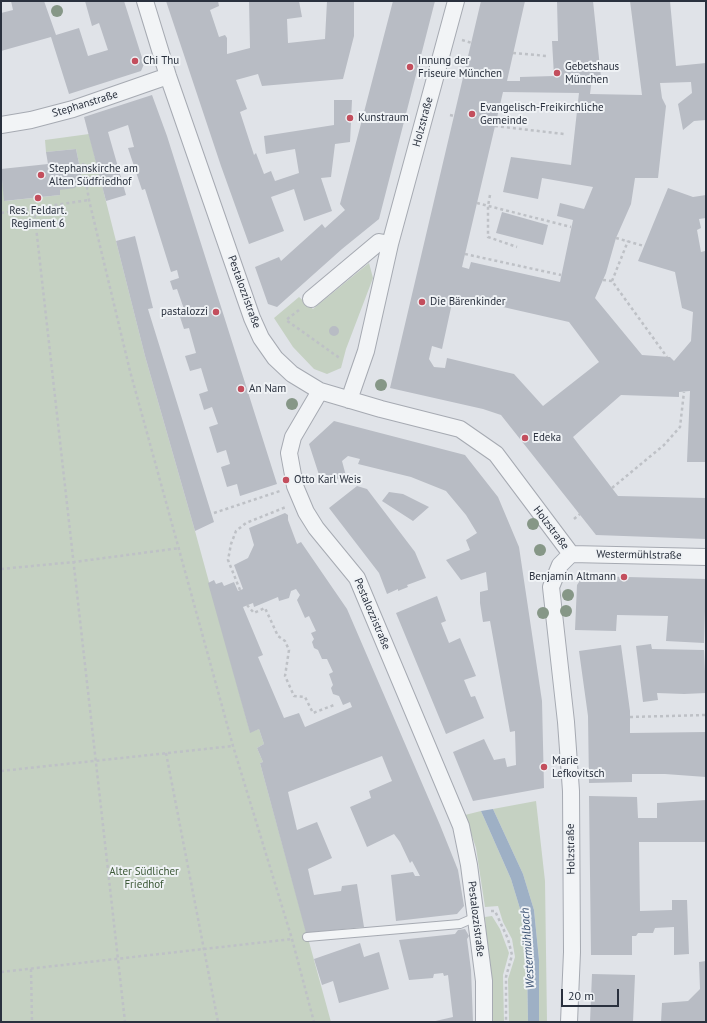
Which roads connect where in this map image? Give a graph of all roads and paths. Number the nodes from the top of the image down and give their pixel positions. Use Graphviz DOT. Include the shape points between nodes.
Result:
graph roads {
  1 [pos="145,1"];
  2 [pos="456,1"];
  3 [pos="513,53"];
  4 [pos="547,56"];
  5 [pos="168,76"];
  6 [pos="450,115"];
  7 [pos="454,116"];
  8 [pos="1,125"];
  9 [pos="495,126"];
  10 [pos="564,134"];
  11 [pos="83,163"];
  12 [pos="490,195"];
  13 [pos="89,200"];
  14 [pos="477,203"];
  15 [pos="488,206"];
  16 [pos="34,209"];
  17 [pos="1,213"];
  18 [pos="571,227"];
  19 [pos="616,238"];
  20 [pos="628,241"];
  21 [pos="390,244"];
  22 [pos="644,246"];
  23 [pos="517,248"];
  24 [pos="465,254"];
  25 [pos="561,275"];
  26 [pos="603,280"];
  27 [pos="612,281"];
  28 [pos="311,299"];
  29 [pos="286,320"];
  30 [pos="667,357"];
  31 [pos="341,359"];
  32 [pos="320,391"];
  33 [pos="684,392"];
  34 [pos="349,400"];
  35 [pos="295,486"];
  36 [pos="612,488"];
  37 [pos="301,501"];
  38 [pos="214,513"];
  39 [pos="580,514"];
  40 [pos="574,519"];
  41 [pos="180,548"];
  42 [pos="571,554"];
  43 [pos="706,557"];
  44 [pos="74,562"];
  45 [pos="1,569"];
  46 [pos="240,590"];
  47 [pos="247,605"];
  48 [pos="334,705"];
  49 [pos="706,715"];
  50 [pos="630,717"];
  51 [pos="232,746"];
  52 [pos="166,754"];
  53 [pos="95,761"];
  54 [pos="1,771"];
  55 [pos="476,917"];
  56 [pos="306,937"];
  57 [pos="292,940"];
  58 [pos="204,949"];
  59 [pos="118,959"];
  60 [pos="31,969"];
  61 [pos="1,972"];
  62 [pos="32,1022"];
  63 [pos="125,1022"];
  64 [pos="218,1022"];
  65 [pos="314,1022"];
  66 [pos="484,1022"];
  67 [pos="506,1022"];
  68 [pos="568,1022"];
  1 -- 5 [label="street, Pestalozzistraße"];
  2 -- 21 [label="street, Holzstraße"];
  3 -- 4 [label="path"];
  5 -- 8 [label="street, Stephanstraße" via="73,109"];
  5 -- 32 [label="street, Pestalozzistraße" via="250,313 261,338 275,358 292,374"];
  6 -- 7 [label="path"];
  9 -- 10 [label="path"];
  11 -- 13 [label="path"];
  12 -- 15 [label="path"];
  13 -- 16 [label="path"];
  13 -- 41 [label="path" via="130,371"];
  14 -- 15 [label="path"];
  15 -- 18 [label="path"];
  15 -- 23 [label="path" via="488,237"];
  16 -- 17 [label="path"];
  16 -- 44 [label="path"];
  19 -- 20 [label="path"];
  20 -- 22 [label="path"];
  20 -- 27 [label="path"];
  21 -- 28 [label="street" via="379,242"];
  21 -- 34 [label="street, Holzstraße" via="366,351"];
  24 -- 25 [label="path"];
  26 -- 27 [label="path"];
  27 -- 30 [label="path"];
  29 -- 31 [label="path"];
  32 -- 34 [label="street"];
  32 -- 35 [label="street, Pestalozzistraße" via="293,437 289,453"];
  33 -- 36 [label="path" via="680,427 664,445"];
  34 -- 42 [label="street, Holzstraße" via="460,429 496,454"];
  35 -- 37 [label="street, Pestalozzistraße"];
  35 -- 38 [label="path"];
  37 -- 46 [label="path" via="246,523 236,531 228,560"];
  37 -- 55 [label="street, Pestalozzistraße" via="316,528 357,578 461,826"];
  39 -- 40 [label="path"];
  41 -- 44 [label="path"];
  41 -- 51 [label="path"];
  42 -- 43 [label="street, Westermühlstraße"];
  42 -- 68 [label="street, Holzstraße" via="560,565 551,587 571,791 572,952"];
  44 -- 45 [label="path"];
  44 -- 53 [label="path"];
  47 -- 48 [label="path" via="254,613 265,608 278,636 285,641 289,650 286,676 294,696 306,697 313,713"];
  49 -- 50 [label="path"];
  51 -- 52 [label="path"];
  51 -- 57 [label="path"];
  52 -- 53 [label="path"];
  52 -- 58 [label="path"];
  53 -- 54 [label="path"];
  53 -- 59 [label="path"];
  55 -- 56 [label="lane" via="460,924"];
  55 -- 66 [label="street, Pestalozzistraße" via="484,982"];
  55 -- 67 [label="path" via="494,911 508,939 512,955 506,977"];
  56 -- 57 [label="path"];
  57 -- 58 [label="path"];
  57 -- 65 [label="path"];
  58 -- 59 [label="path"];
  58 -- 64 [label="path"];
  59 -- 60 [label="path"];
  59 -- 63 [label="path"];
  60 -- 61 [label="path"];
  60 -- 62 [label="path"];
}
